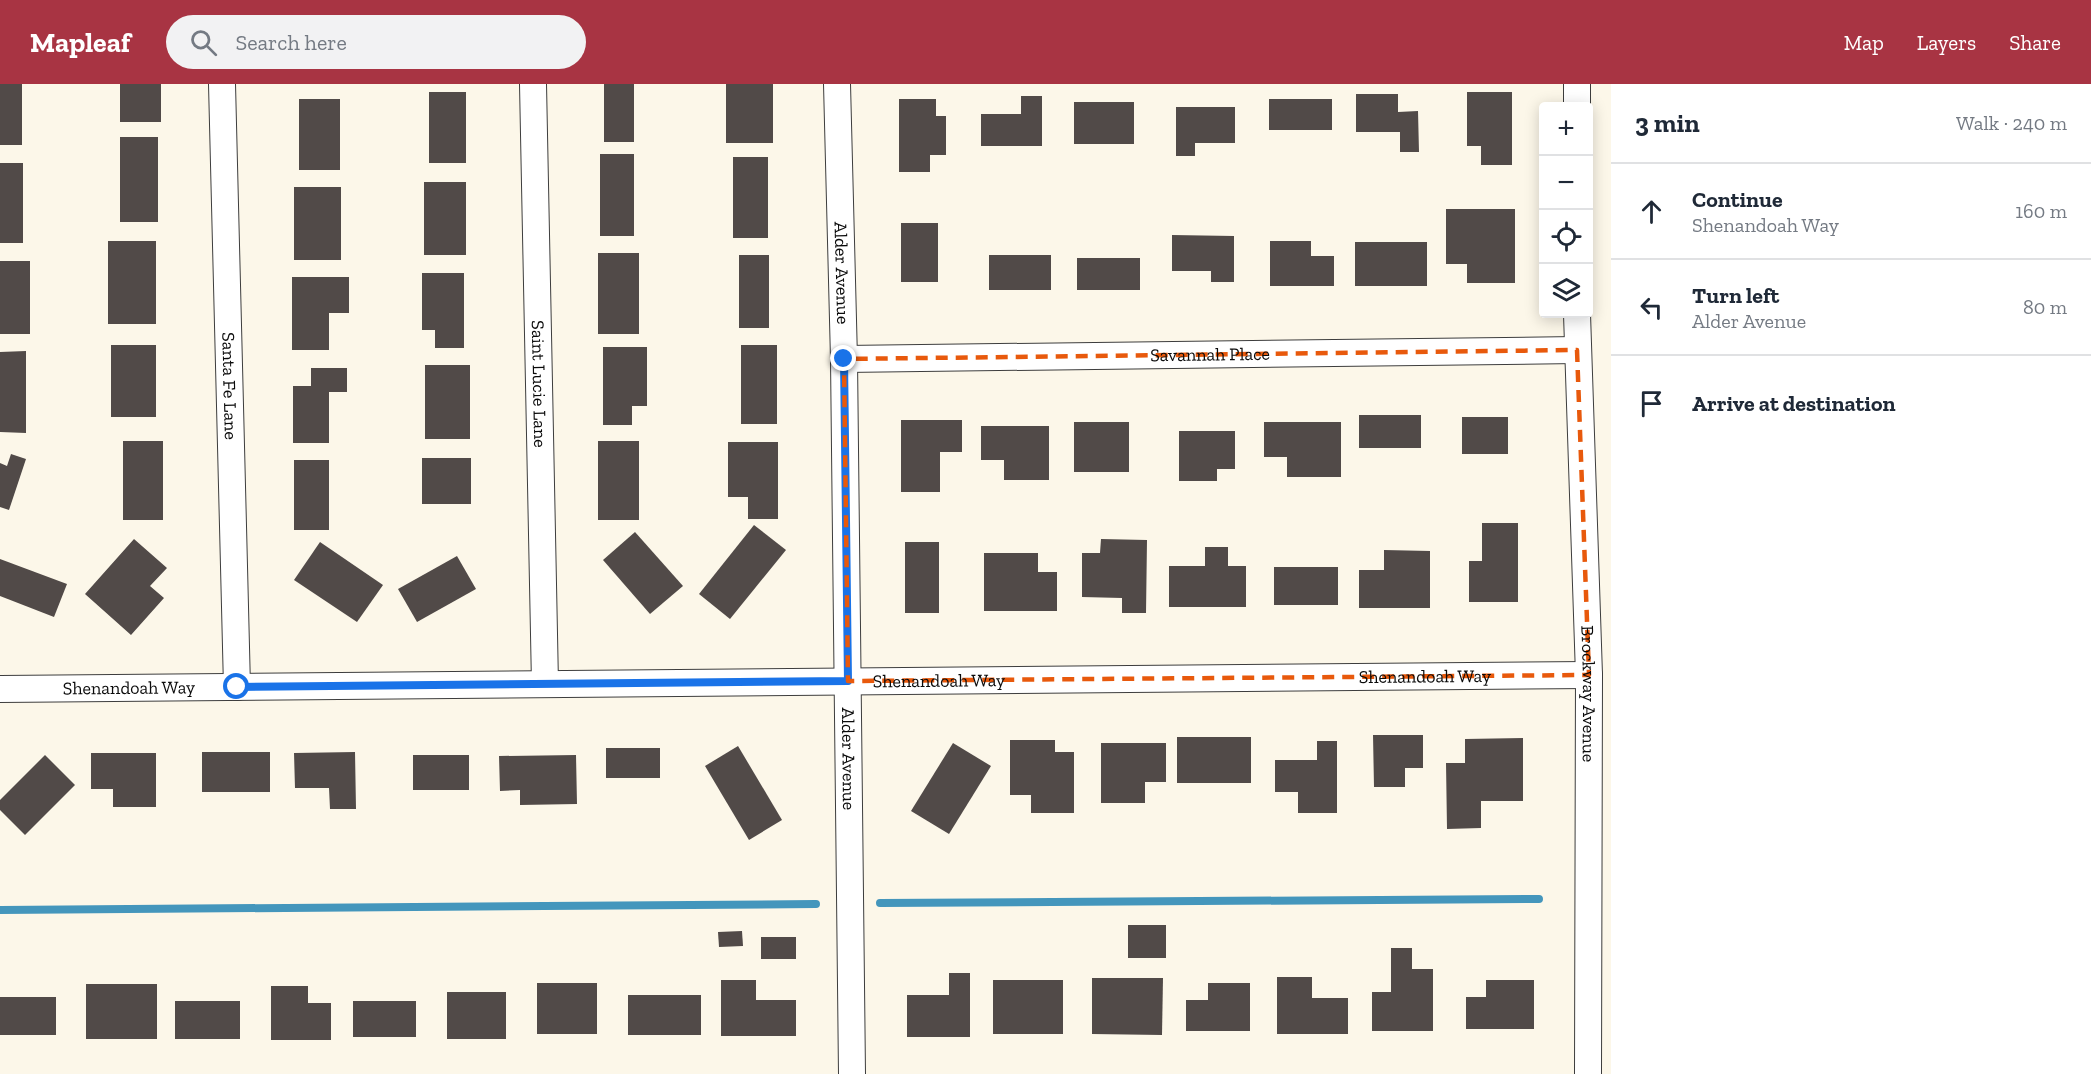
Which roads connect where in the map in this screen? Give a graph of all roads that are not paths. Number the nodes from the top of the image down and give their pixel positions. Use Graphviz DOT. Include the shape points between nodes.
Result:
graph roads {
  1 [pos="222,84"];
  2 [pos="533,84"];
  3 [pos="837,84"];
  4 [pos="1577,84"];
  5 [pos="1577,102"];
  6 [pos="1577,318"];
  7 [pos="1577,351"];
  8 [pos="844,359"];
  9 [pos="1589,675"];
  10 [pos="848,681"];
  11 [pos="545,684"];
  12 [pos="237,687"];
  13 [pos="0,689"];
  14 [pos="852,1074"];
  15 [pos="1588,1074"];
  1 -- 12 [label="street, Santa Fe Lane"];
  2 -- 11 [label="street, Saint Lucie Lane"];
  3 -- 8 [label="street, Alder Avenue"];
  4 -- 5 [label="street"];
  6 -- 7 [label="street, Brockway Avenue"];
  7 -- 8 [label="street, Savannah Place"];
  7 -- 9 [label="street, Brockway Avenue"];
  8 -- 10 [label="street, Alder Avenue"];
  9 -- 10 [label="street, Shenandoah Way"];
  9 -- 15 [label="street, Brockway Avenue"];
  10 -- 11 [label="street, Shenandoah Way"];
  10 -- 14 [label="street, Alder Avenue"];
  11 -- 12 [label="street, Shenandoah Way"];
  12 -- 13 [label="street, Shenandoah Way"];
}
